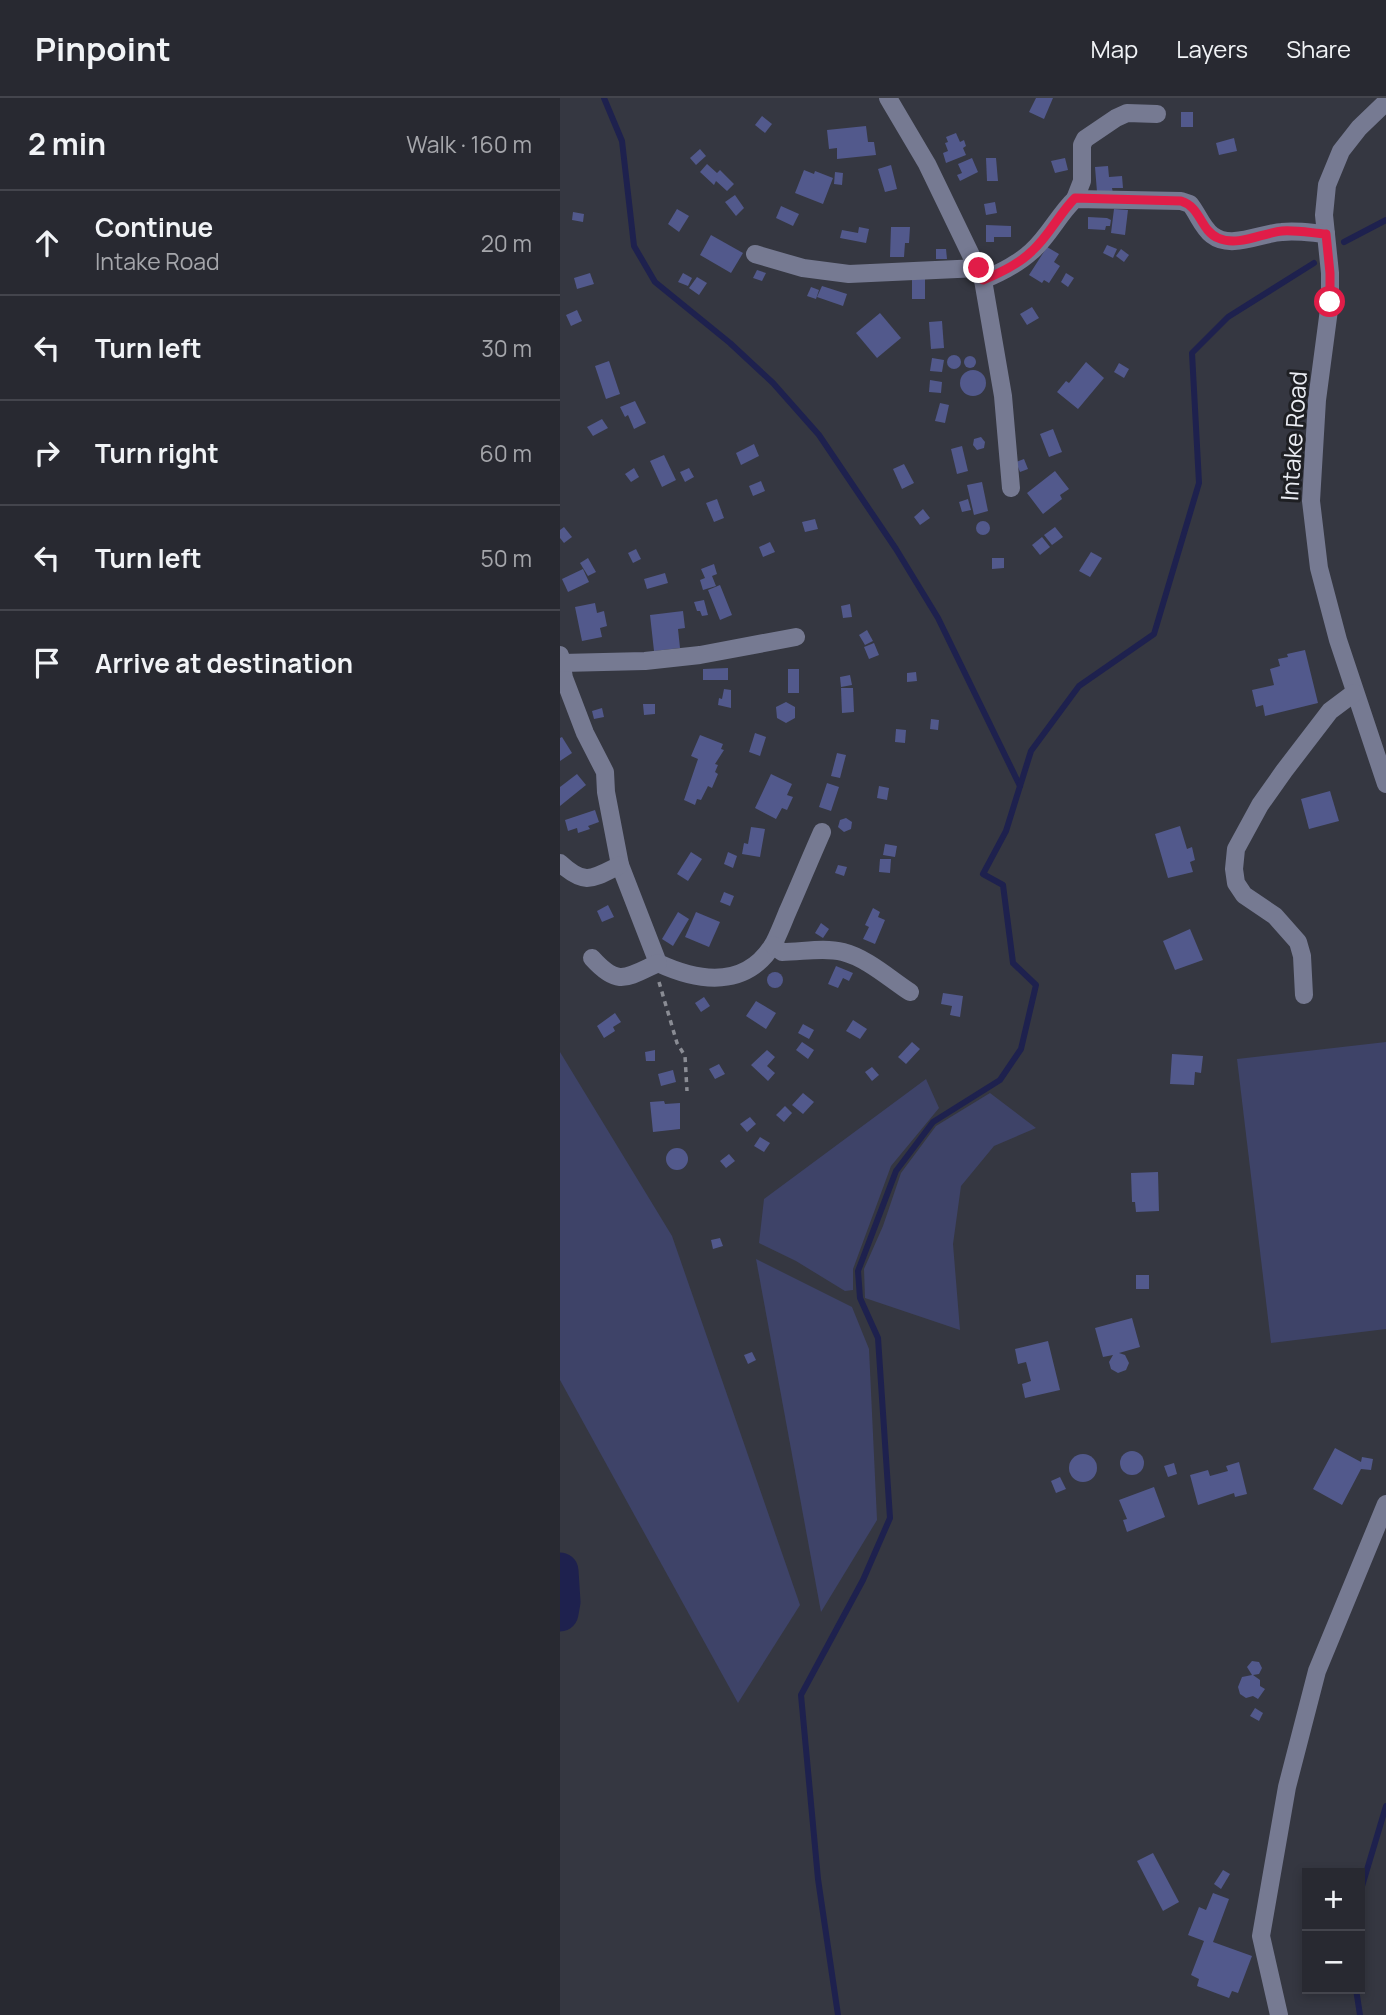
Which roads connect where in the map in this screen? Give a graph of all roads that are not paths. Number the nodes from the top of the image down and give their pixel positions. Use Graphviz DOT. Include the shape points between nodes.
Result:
graph roads {
  1 [pos="888,98"];
  2 [pos="1386,102"];
  3 [pos="1157,114"];
  4 [pos="1075,198"];
  5 [pos="1326,234"];
  6 [pos="755,254"];
  7 [pos="981,274"];
  8 [pos="1011,488"];
  9 [pos="796,637"];
  10 [pos="561,659"];
  11 [pos="1354,693"];
  12 [pos="1384,761"];
  13 [pos="1386,784"];
  14 [pos="822,832"];
  15 [pos="560,863"];
  16 [pos="620,866"];
  17 [pos="773,945"];
  18 [pos="592,958"];
  19 [pos="658,963"];
  20 [pos="910,992"];
  21 [pos="1304,995"];
  22 [pos="1386,1504"];
  23 [pos="1279,2015"];
  1 -- 7 [label="street" via="927,164"];
  2 -- 5 [label="street, Intake Road" via="1341,151 1327,185"];
  3 -- 4 [label="street" via="1127,113 1085,139 1082,181"];
  4 -- 5 [label="street" via="1181,201 1190,204 1205,228 1224,241 1284,231"];
  4 -- 7 [label="street" via="1033,251 1004,271"];
  5 -- 11 [label="street, Intake Road" via="1330,302 1317,400 1311,501 1319,568"];
  6 -- 7 [label="street" via="803,268 849,274"];
  7 -- 8 [label="street" via="1003,396"];
  9 -- 10 [label="street" via="645,661"];
  10 -- 16 [label="street" via="585,733 605,772"];
  11 -- 12 [label="street, Intake Road"];
  11 -- 21 [label="street" via="1331,711 1284,771 1236,849 1236,883 1244,895 1275,916 1298,942"];
  12 -- 13 [label="street, Intake Road"];
  14 -- 17 [label="street"];
  15 -- 16 [label="street" via="584,879"];
  16 -- 19 [label="street"];
  17 -- 19 [label="street" via="741,974 720,978 688,975"];
  17 -- 20 [label="street" via="782,952 843,952"];
  18 -- 19 [label="street" via="606,974 617,977 631,976"];
  22 -- 23 [label="street" via="1317,1671 1287,1787 1261,1936"];
}
